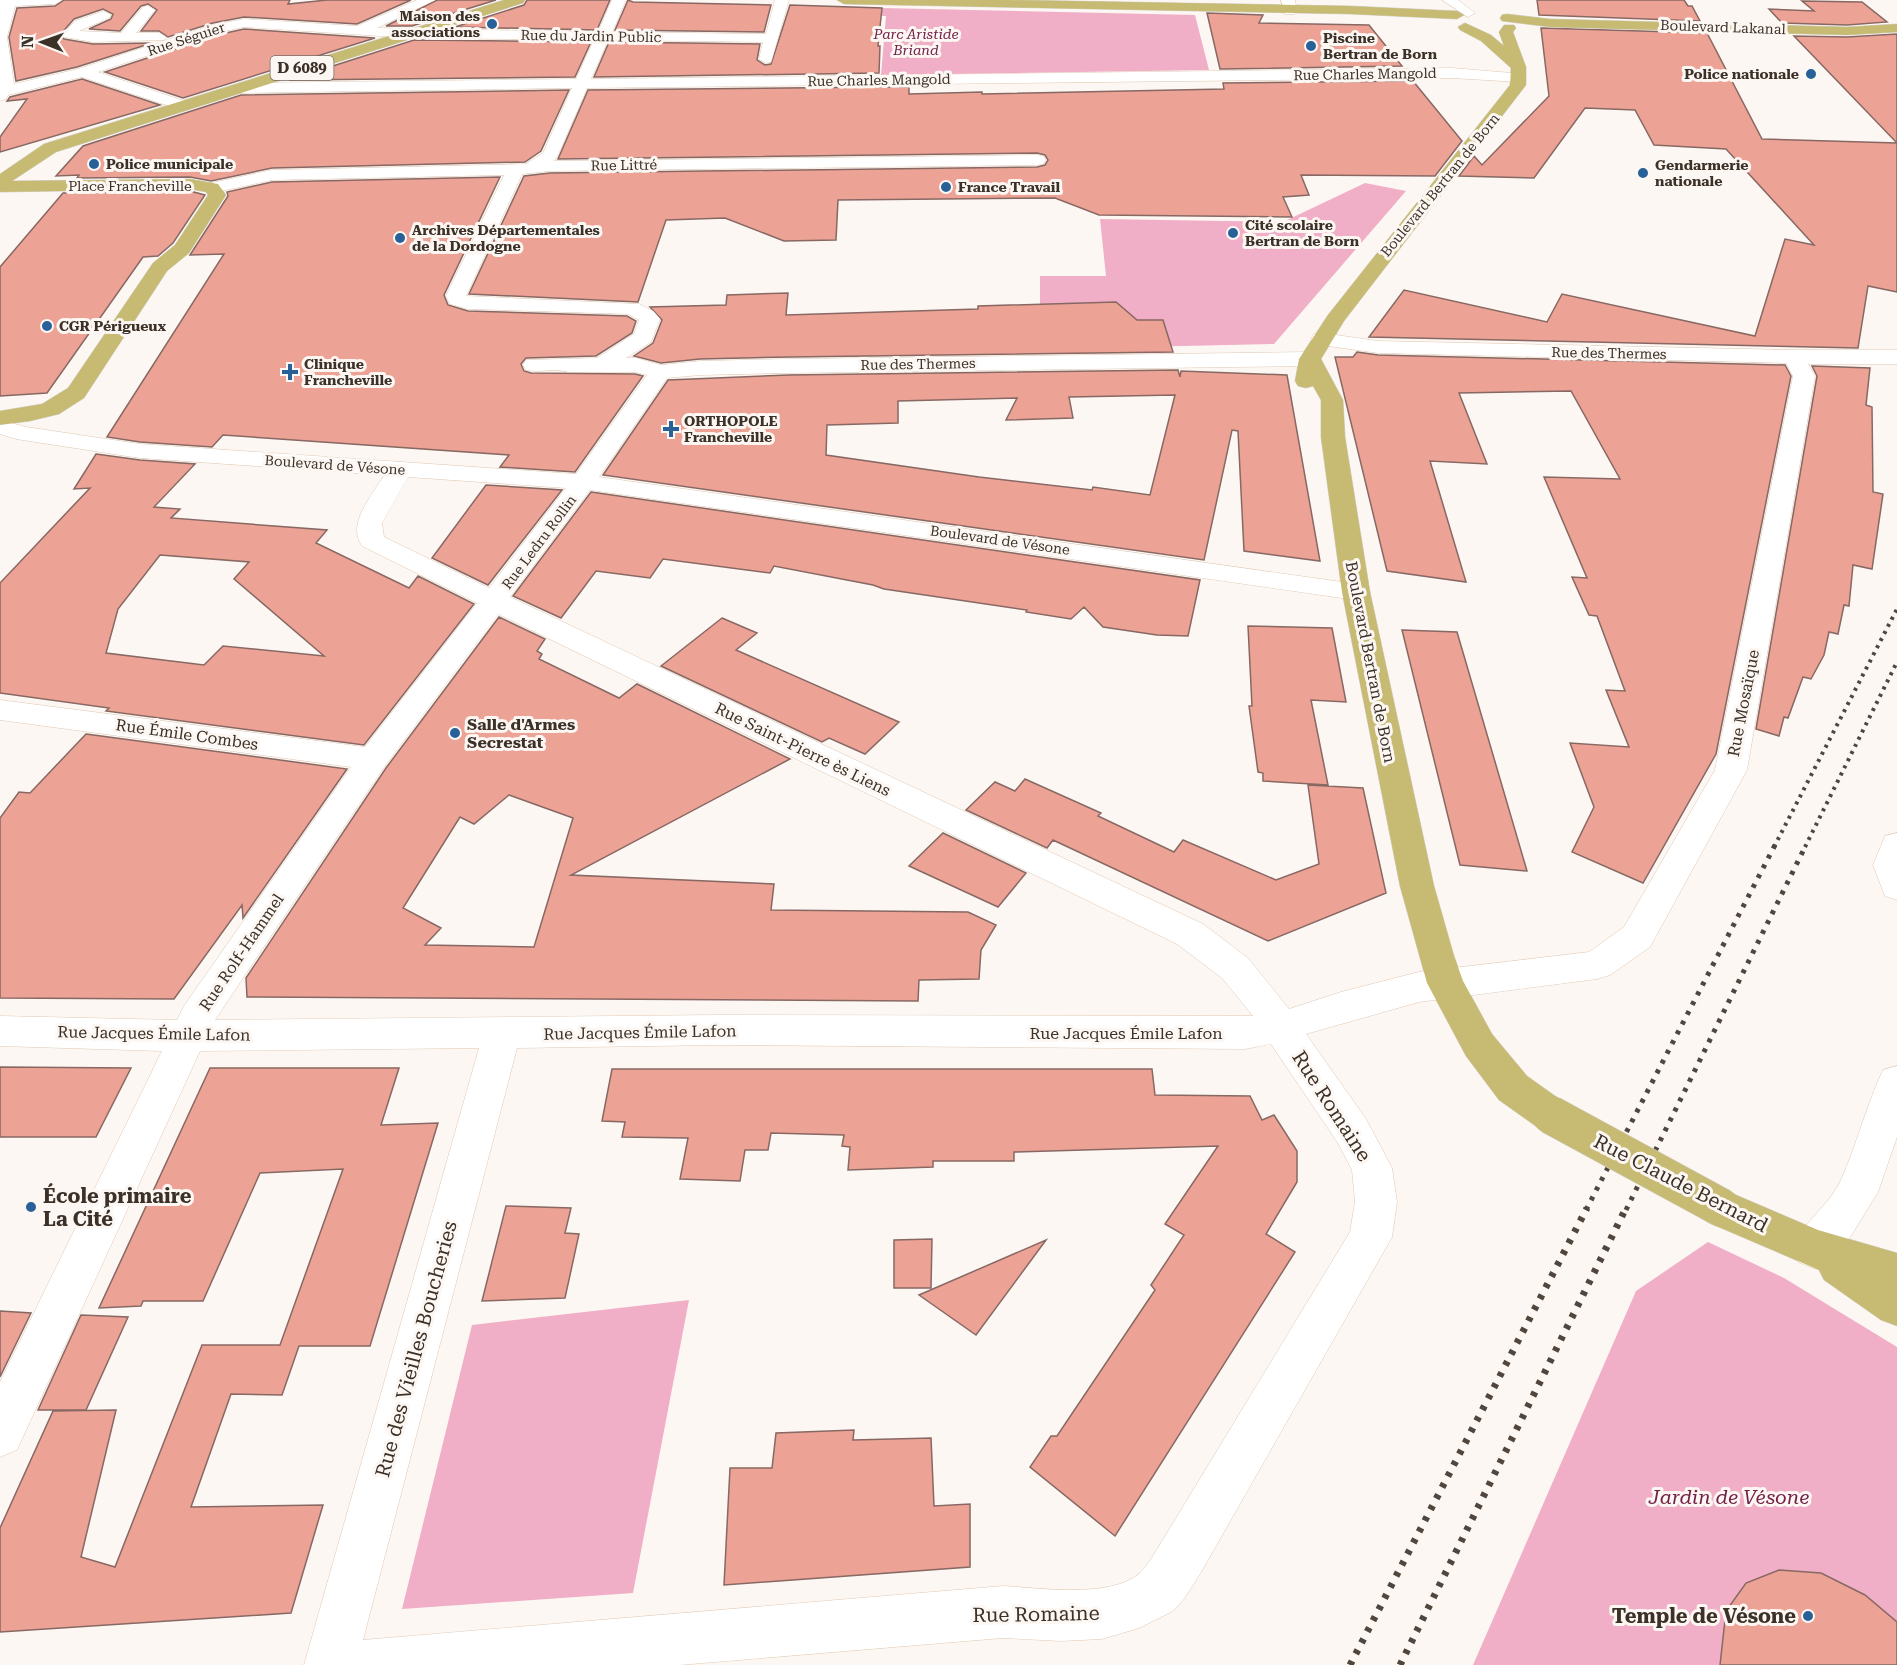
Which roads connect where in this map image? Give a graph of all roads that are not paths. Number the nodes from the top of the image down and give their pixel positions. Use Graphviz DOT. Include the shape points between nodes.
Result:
graph roads {
  1 [pos="55,0"];
  2 [pos="428,0"];
  3 [pos="518,0"];
  4 [pos="620,0"];
  5 [pos="782,0"];
  6 [pos="844,0"];
  7 [pos="850,0"];
  8 [pos="1449,0"];
  9 [pos="4,3"];
  10 [pos="1289,5"];
  11 [pos="258,9"];
  12 [pos="148,10"];
  13 [pos="104,15"];
  14 [pos="1462,19"];
  15 [pos="1501,20"];
  16 [pos="254,24"];
  17 [pos="1897,28"];
  18 [pos="357,30"];
  19 [pos="411,34"];
  20 [pos="603,36"];
  21 [pos="126,37"];
  22 [pos="772,38"];
  23 [pos="185,39"];
  24 [pos="83,72"];
  25 [pos="1519,72"];
  26 [pos="2,74"];
  27 [pos="760,81"];
  28 [pos="581,84"];
  29 [pos="239,88"];
  30 [pos="1,93"];
  31 [pos="184,106"];
  32 [pos="87,136"];
  33 [pos="1037,160"];
  34 [pos="524,168"];
  35 [pos="0,182"];
  36 [pos="54,186"];
  37 [pos="0,187"];
  38 [pos="212,188"];
  39 [pos="1316,349"];
  40 [pos="1793,357"];
  41 [pos="1897,357"];
  42 [pos="551,365"];
  43 [pos="602,365"];
  44 [pos="660,372"];
  45 [pos="58,407"];
  46 [pos="0,418"];
  47 [pos="0,428"];
  48 [pos="87,442"];
  49 [pos="400,470"];
  50 [pos="583,482"];
  51 [pos="1356,592"];
  52 [pos="494,602"];
  53 [pos="0,710"];
  54 [pos="373,759"];
  55 [pos="1897,845"];
  56 [pos="1897,887"];
  57 [pos="1445,983"];
  58 [pos="1280,1027"];
  59 [pos="0,1031"];
  60 [pos="502,1033"];
  61 [pos="188,1036"];
  62 [pos="1897,1082"];
  63 [pos="1813,1248"];
  64 [pos="1897,1274"];
  65 [pos="1897,1305"];
  66 [pos="0,1434"];
  67 [pos="330,1665"];
  68 [pos="367,1665"];
  1 -- 9 [label="street"];
  2 -- 18 [label="street"];
  3 -- 19 [label="main road, D 6089"];
  4 -- 20 [label="street"];
  5 -- 22 [label="street"];
  6 -- 7 [label="main road"];
  7 -- 10 [label="main road"];
  8 -- 14 [label="street"];
  9 -- 26 [label="street" via="0,37"];
  10 -- 14 [label="main road"];
  11 -- 16 [label="street" via="259,17"];
  12 -- 21 [label="street"];
  13 -- 21 [label="street" via="84,22 69,34"];
  14 -- 15 [label="main road"];
  14 -- 15 [label="main road" via="1494,30"];
  14 -- 25 [label="main road"];
  15 -- 17 [label="main road, Boulevard Lakanal" via="1847,30"];
  15 -- 25 [label="main road"];
  16 -- 18 [label="street, Rue Séguier"];
  16 -- 23 [label="street, Rue Séguier" via="232,25"];
  18 -- 19 [label="street, Rue Séguier"];
  19 -- 20 [label="street, Rue du Jardin Public"];
  19 -- 29 [label="main road, D 6089"];
  20 -- 22 [label="street, Rue du Jardin Public"];
  20 -- 28 [label="street"];
  21 -- 23 [label="street"];
  22 -- 27 [label="street"];
  23 -- 24 [label="street, Rue Séguier"];
  24 -- 30 [label="street, Rue Séguier"];
  24 -- 31 [label="street"];
  25 -- 27 [label="street, Rue Charles Mangold"];
  25 -- 39 [label="main road, Boulevard Bertran de Born" via="1512,96 1374,267"];
  26 -- 30 [label="street" via="6,84"];
  27 -- 28 [label="street, Rue Charles Mangold"];
  28 -- 29 [label="street, Rue Charles Mangold"];
  28 -- 34 [label="street" via="550,155 540,164"];
  29 -- 31 [label="main road, D 6089"];
  31 -- 32 [label="main road, D 6089"];
  32 -- 35 [label="main road, D 6089" via="50,148"];
  32 -- 36 [label="main road, D 6089" via="60,151 31,178"];
  33 -- 34 [label="street, Rue Littré"];
  34 -- 38 [label="street, Rue Littré" via="272,175"];
  34 -- 43 [label="street" via="457,300 632,308 646,315 650,319 643,337"];
  36 -- 37 [label="main road, Place Francheville"];
  36 -- 38 [label="main road, Place Francheville" via="174,184"];
  38 -- 45 [label="main road, Place Francheville" via="217,195 182,249 160,267 76,393"];
  39 -- 40 [label="street, Rue des Thermes" via="1378,347"];
  39 -- 44 [label="street, Rue des Thermes"];
  39 -- 51 [label="main road, Boulevard Bertran de Born" via="1305,379 1309,407 1333,437"];
  40 -- 41 [label="street, Rue des Thermes"];
  40 -- 57 [label="street, Rue Mosaïque" via="1804,376 1731,770 1637,937 1615,954 1597,965"];
  42 -- 43 [label="street, Rue des Thermes"];
  43 -- 44 [label="street, Rue des Thermes" via="636,366"];
  44 -- 50 [label="street"];
  45 -- 46 [label="main road, Place Francheville"];
  45 -- 48 [label="street" via="71,428"];
  47 -- 48 [label="street, Boulevard de Vésone"];
  48 -- 49 [label="street, Boulevard de Vésone" via="140,451"];
  49 -- 50 [label="street, Boulevard de Vésone"];
  49 -- 52 [label="street, Rue Saint-Pierre ès Liens" via="369,523 371,540"];
  50 -- 51 [label="street, Boulevard de Vésone"];
  50 -- 52 [label="street, Rue Ledru Rollin"];
  51 -- 57 [label="main road, Boulevard Bertran de Born" via="1417,886"];
  52 -- 54 [label="street, Rue Rolf-Hammel"];
  52 -- 58 [label="street, Rue Saint-Pierre ès Liens" via="1190,934 1235,968"];
  53 -- 54 [label="street, Rue Émile Combes"];
  54 -- 61 [label="street, Rue Rolf-Hammel" via="196,1017"];
  55 -- 56 [label="street" via="1890,865"];
  57 -- 58 [label="street, Rue Mosaïque" via="1341,1007"];
  57 -- 63 [label="main road, Rue Claude Bernard, bridge" via="1479,1045 1521,1094 1551,1115 1722,1208"];
  58 -- 60 [label="street, Rue Jacques Émile Lafon" via="1245,1033 1187,1034 730,1030"];
  58 -- 68 [label="street, Rue Romaine" via="1352,1131 1372,1168 1376,1202 1371,1238 1182,1556 1156,1593 1115,1613 1003,1612"];
  59 -- 61 [label="street, Rue Jacques Émile Lafon"];
  60 -- 61 [label="street, Rue Jacques Émile Lafon"];
  60 -- 67 [label="street, Rue des Vieilles Boucheries"];
  61 -- 66 [label="street, Rue Rolf-Hammel"];
  62 -- 63 [label="street" via="1857,1192"];
  63 -- 64 [label="main road, Rue Claude Bernard"];
  63 -- 65 [label="main road, Rue Claude Bernard"];
}
